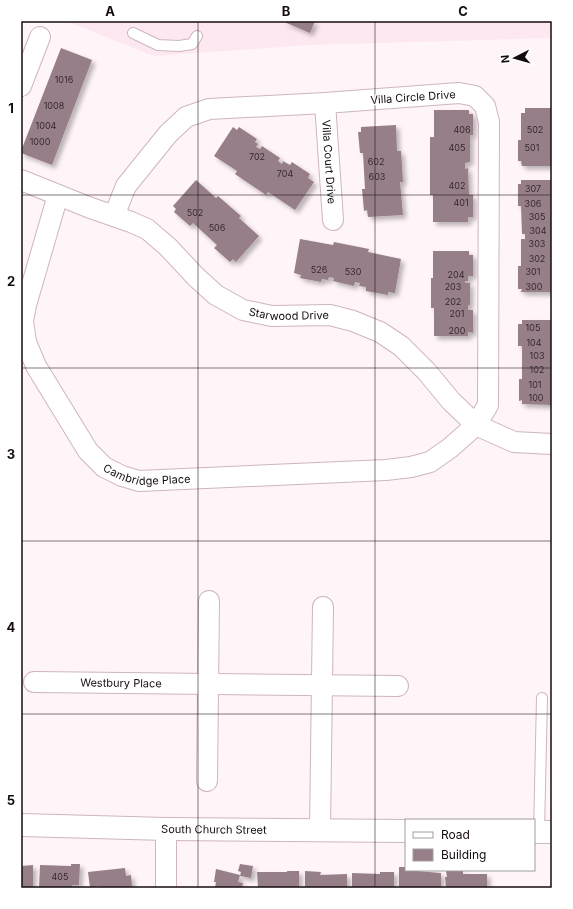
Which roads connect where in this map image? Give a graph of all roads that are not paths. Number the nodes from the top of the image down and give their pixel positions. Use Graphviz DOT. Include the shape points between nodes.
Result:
graph roads {
  1 [pos="133,33"];
  2 [pos="197,36"];
  3 [pos="40,37"];
  4 [pos="21,86"];
  5 [pos="325,103"];
  6 [pos="21,180"];
  7 [pos="58,195"];
  8 [pos="114,216"];
  9 [pos="333,220"];
  10 [pos="476,425"];
  11 [pos="552,444"];
  12 [pos="209,601"];
  13 [pos="322,607"];
  14 [pos="34,682"];
  15 [pos="208,684"];
  16 [pos="322,685"];
  17 [pos="398,686"];
  18 [pos="542,698"];
  19 [pos="207,782"];
  20 [pos="21,825"];
  21 [pos="166,829"];
  22 [pos="320,830"];
  23 [pos="405,831"];
  24 [pos="542,832"];
  25 [pos="166,888"];
  1 -- 2 [label="lane" via="158,45 179,46 192,44"];
  3 -- 4 [label="street"];
  5 -- 8 [label="street, Villa Circle Drive" via="209,109 186,117 168,134 126,186"];
  5 -- 9 [label="street, Villa Court Drive"];
  5 -- 10 [label="street, Villa Circle Drive" via="459,94 476,96 485,106 488,122 488,405"];
  6 -- 7 [label="street, Starwood Drive"];
  7 -- 8 [label="street, Starwood Drive"];
  7 -- 10 [label="street, Cambridge Place" via="26,305 23,322 26,342 36,366 88,451 104,467 139,481 392,470 430,462"];
  8 -- 10 [label="street, Starwood Drive" via="147,229 216,294 243,310 272,316 330,315 353,320 380,332 401,346"];
  10 -- 11 [label="street, Starwood Drive" via="514,442"];
  12 -- 15 [label="street"];
  13 -- 16 [label="street"];
  14 -- 15 [label="street, Westbury Place"];
  15 -- 16 [label="street, Westbury Place"];
  15 -- 19 [label="street"];
  16 -- 17 [label="street, Westbury Place"];
  16 -- 22 [label="street"];
  18 -- 24 [label="lane"];
  20 -- 21 [label="street, South Church Street"];
  21 -- 22 [label="street, South Church Street"];
  21 -- 25 [label="street"];
  22 -- 23 [label="street, South Church Street"];
}
